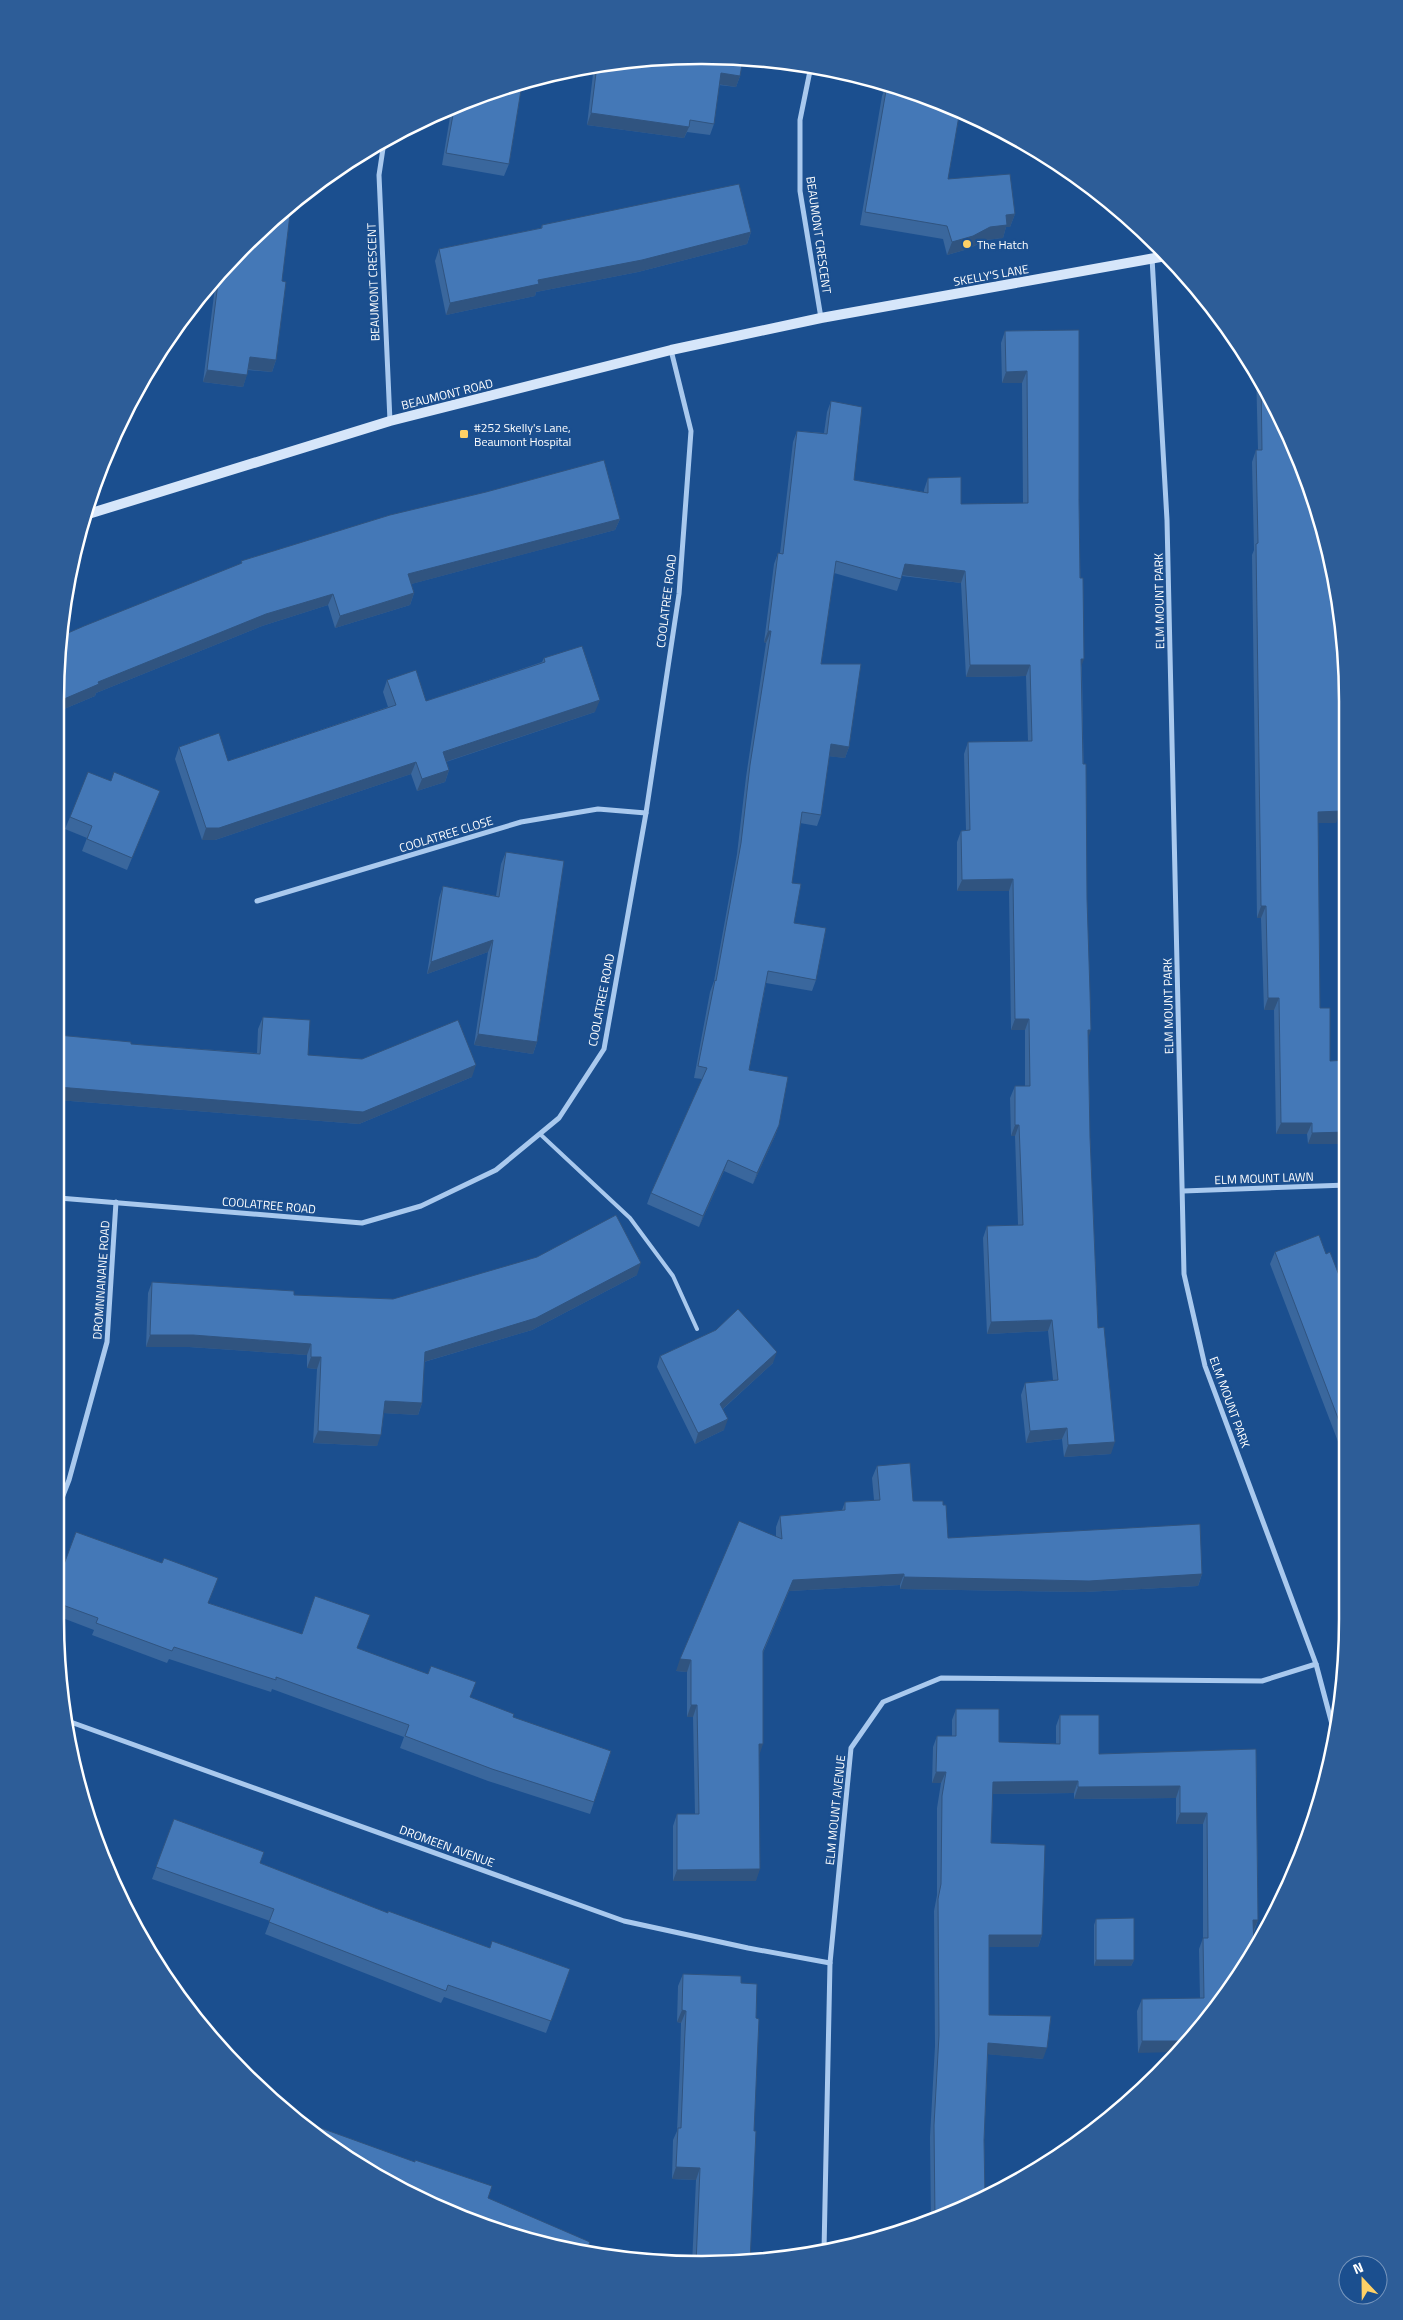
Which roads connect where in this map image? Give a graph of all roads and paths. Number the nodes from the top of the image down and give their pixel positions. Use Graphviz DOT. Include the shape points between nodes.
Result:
graph roads {
  1 [pos="810,73"];
  2 [pos="383,149"];
  3 [pos="1158,257"];
  4 [pos="1152,258"];
  5 [pos="821,318"];
  6 [pos="671,350"];
  7 [pos="390,422"];
  8 [pos="93,512"];
  9 [pos="646,813"];
  10 [pos="257,901"];
  11 [pos="540,1134"];
  12 [pos="1339,1185"];
  13 [pos="1183,1191"];
  14 [pos="64,1198"];
  15 [pos="116,1202"];
  16 [pos="697,1329"];
  17 [pos="64,1493"];
  18 [pos="1316,1664"];
  19 [pos="1331,1720"];
  20 [pos="73,1723"];
  21 [pos="830,1963"];
  22 [pos="824,2244"];
  1 -- 5 [label="street, BEAUMONT CRESCENT" via="800,120 800,191"];
  2 -- 7 [label="street, BEAUMONT CRESCENT" via="379,175"];
  3 -- 4 [label="street, SKELLY'S LANE"];
  4 -- 5 [label="street, SKELLY'S LANE"];
  4 -- 13 [label="street, ELM MOUNT PARK" via="1167,520"];
  5 -- 6 [label="street, BEAUMONT ROAD"];
  6 -- 7 [label="street, BEAUMONT ROAD"];
  6 -- 9 [label="street, COOLATREE ROAD" via="691,431 679,594"];
  7 -- 8 [label="street, BEAUMONT ROAD"];
  9 -- 10 [label="street, COOLATREE CLOSE" via="598,809 521,822"];
  9 -- 11 [label="street, COOLATREE ROAD" via="604,1049 560,1118"];
  11 -- 15 [label="street, COOLATREE ROAD" via="496,1170 421,1206 362,1223"];
  11 -- 16 [label="lane" via="630,1218 673,1276"];
  12 -- 13 [label="street, ELM MOUNT LAWN"];
  13 -- 18 [label="street, ELM MOUNT PARK" via="1184,1274 1205,1366"];
  14 -- 15 [label="street, COOLATREE ROAD"];
  15 -- 17 [label="street, DROMNNANANE ROAD" via="107,1342"];
  18 -- 19 [label="street, ELM MOUNT PARK"];
  18 -- 21 [label="street, ELM MOUNT AVENUE" via="1262,1681 941,1678 882,1702 851,1748"];
  20 -- 21 [label="street, DROMEEN AVENUE" via="624,1920"];
  21 -- 22 [label="street, ELM MOUNT AVENUE"];
}
